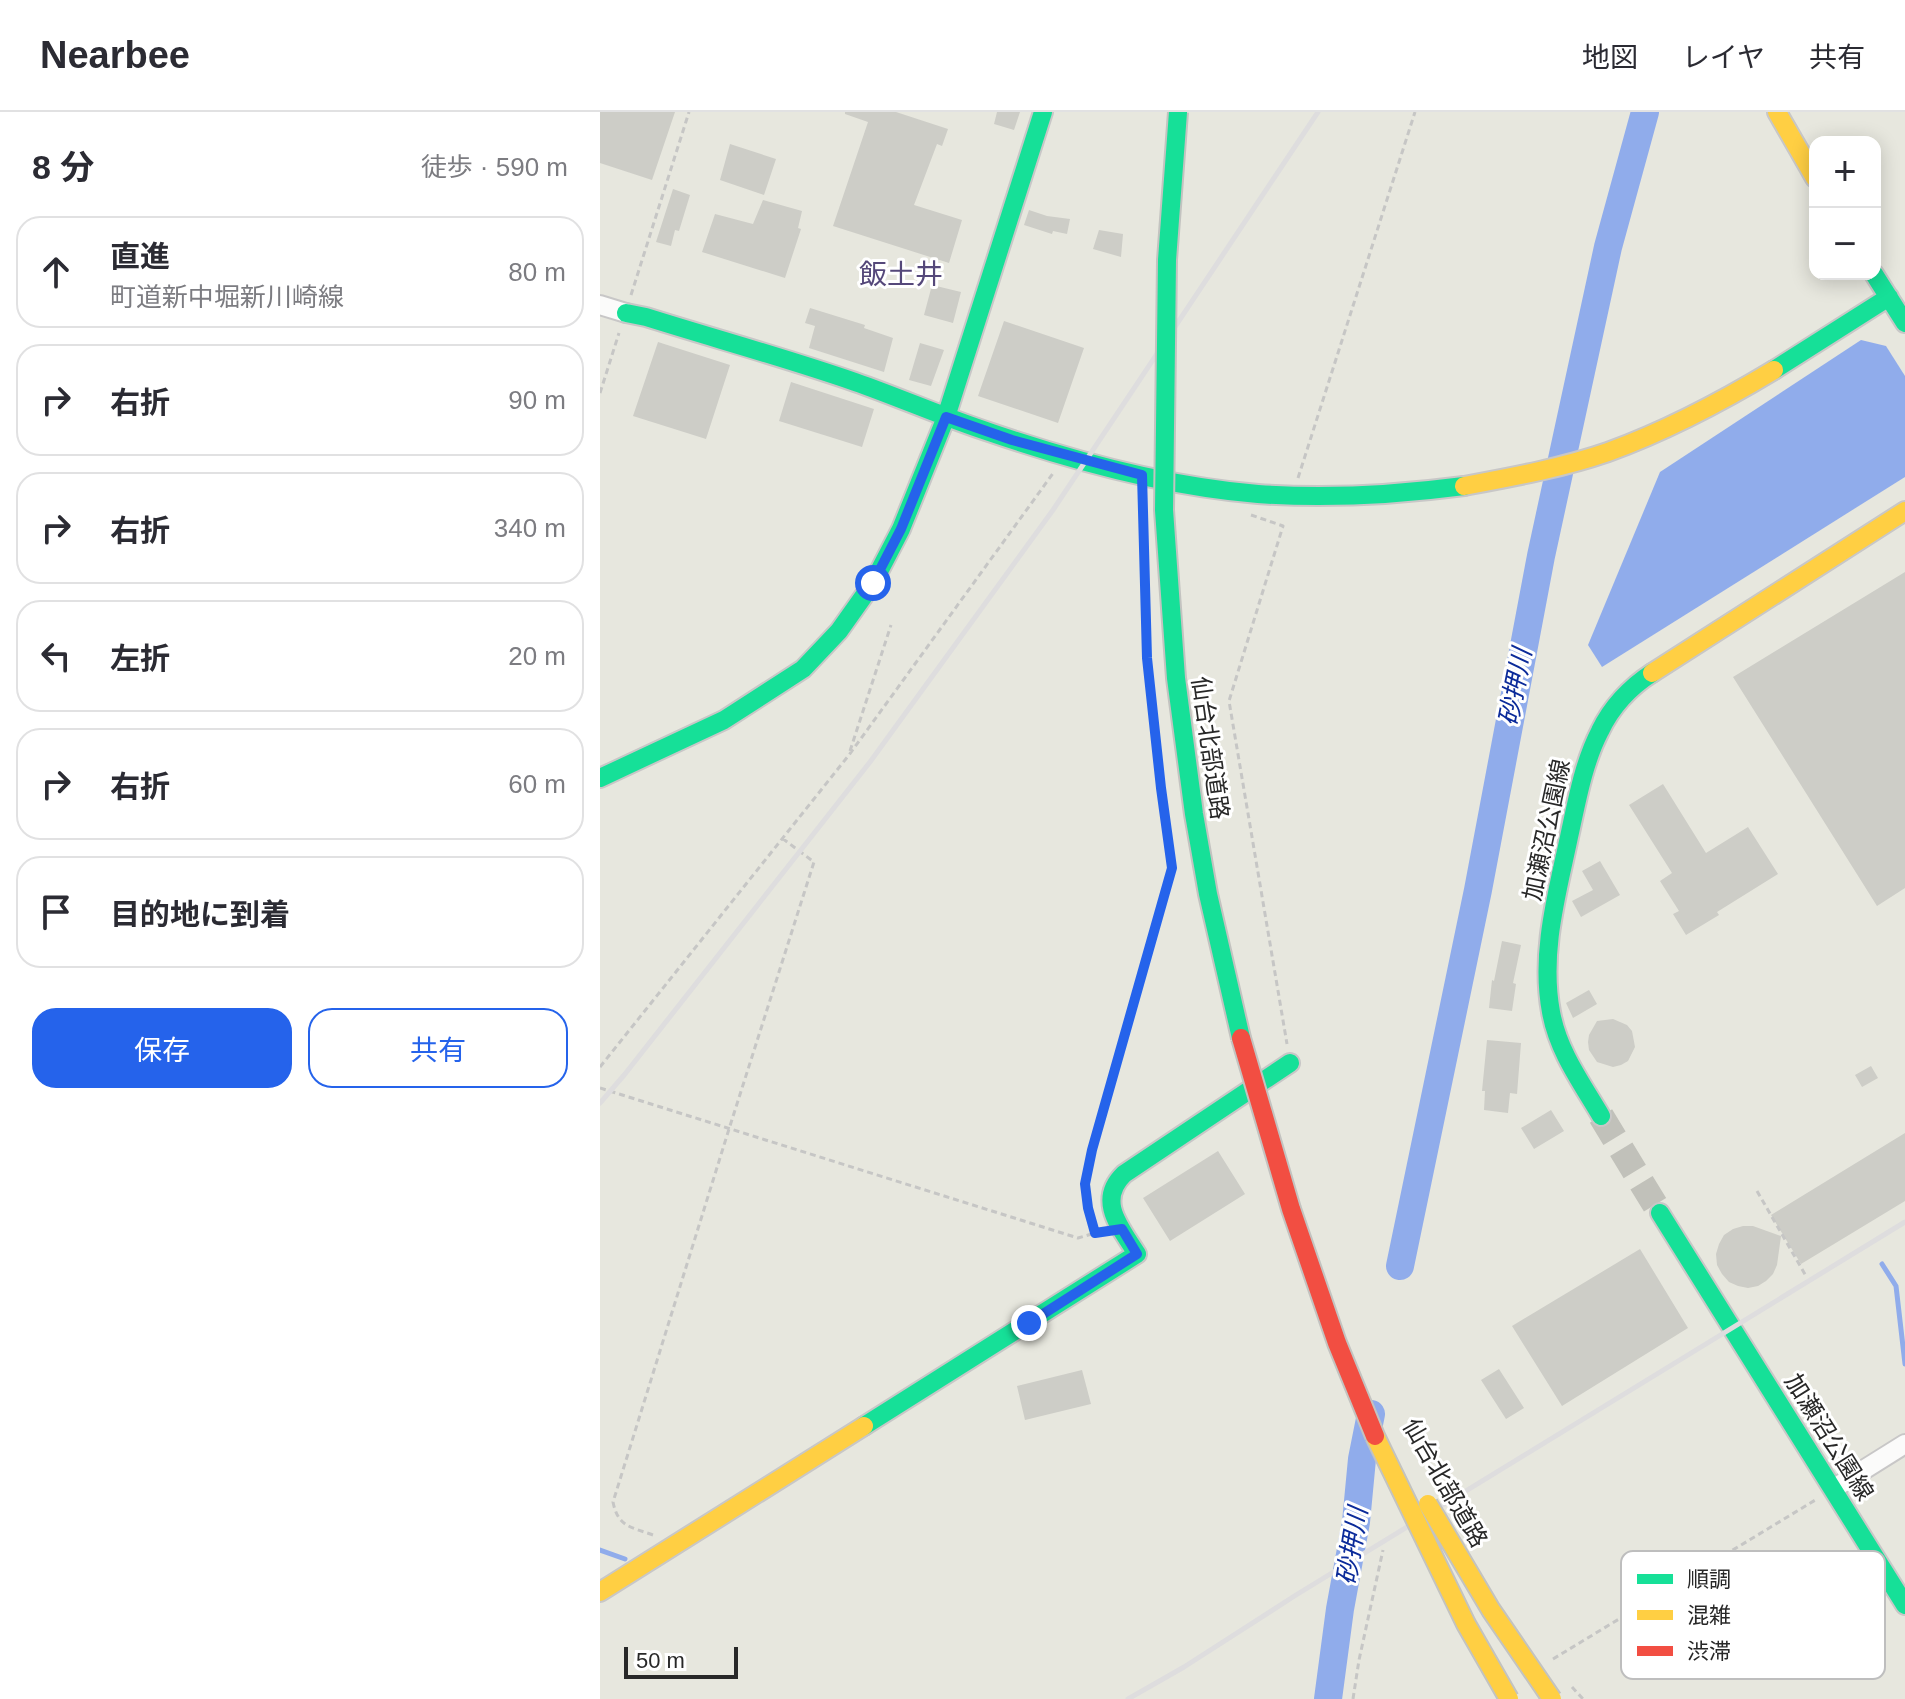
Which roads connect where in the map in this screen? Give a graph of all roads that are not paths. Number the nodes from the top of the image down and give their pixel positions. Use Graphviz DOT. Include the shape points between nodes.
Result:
graph roads {
  1 [pos="1043,112"];
  2 [pos="1178,112"];
  3 [pos="1777,112"];
  4 [pos="1809,168"];
  5 [pos="1878,280"];
  6 [pos="1889,297"];
  7 [pos="600,305"];
  8 [pos="626,313"];
  9 [pos="1905,323"];
  10 [pos="946,417"];
  11 [pos="1905,511"];
  12 [pos="600,778"];
  13 [pos="1290,1063"];
  14 [pos="1601,1116"];
  15 [pos="1660,1213"];
  16 [pos="1315,1279"];
  17 [pos="1905,1444"];
  18 [pos="1833,1489"];
  19 [pos="1871,1551"];
  20 [pos="1885,1573"];
  21 [pos="600,1592"];
  22 [pos="1905,1605"];
  23 [pos="1509,1699"];
  24 [pos="1552,1699"];
  1 -- 10 [label="main road"];
  2 -- 16 [label="main road, 仙台北部道路, bridge" via="1164,381 1164,510 1176,678 1194,814 1225,974"];
  3 -- 4 [label="main road"];
  5 -- 6 [label="main road"];
  6 -- 9 [label="main road"];
  6 -- 10 [label="main road" via="1727,399 1673,426 1592,457 1439,490 1375,497 1217,490 1066,455"];
  7 -- 8 [label="street"];
  8 -- 10 [label="main road" via="855,382"];
  10 -- 12 [label="main road" via="873,583 803,669 724,720"];
  11 -- 14 [label="main road, 加瀬沼公園線" via="1650,673 1614,709 1594,740 1551,925 1546,975 1560,1047"];
  13 -- 21 [label="main road" via="1113,1185 1114,1216 1137,1254"];
  15 -- 18 [label="main road, 加瀬沼公園線"];
  16 -- 23 [label="main road, 仙台北部道路, bridge" via="1383,1455"];
  16 -- 24 [label="main road, 仙台北部道路, bridge" via="1399,1451 1491,1610"];
  17 -- 18 [label="street"];
  18 -- 19 [label="main road, 加瀬沼公園線"];
  20 -- 22 [label="main road, 加瀬沼公園線"];
}
